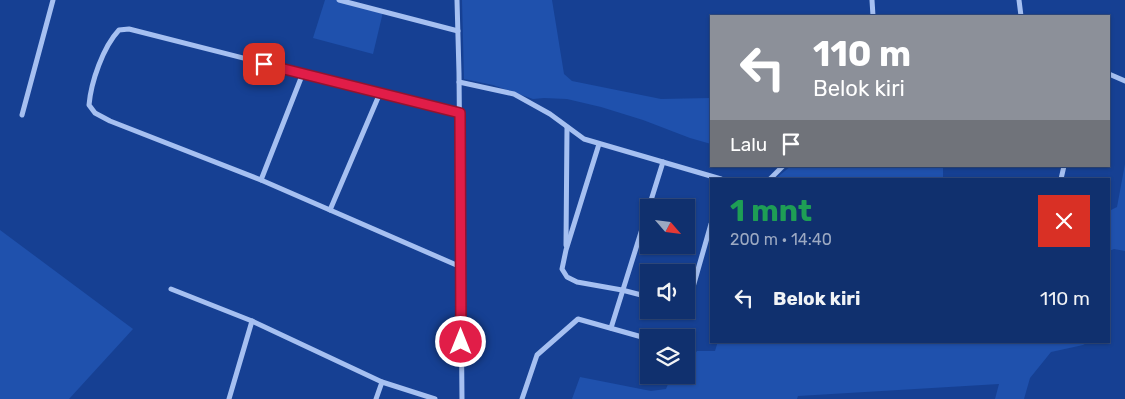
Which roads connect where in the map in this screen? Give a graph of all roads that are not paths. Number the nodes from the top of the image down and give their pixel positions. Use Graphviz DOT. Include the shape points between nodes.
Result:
graph roads {
  1 [pos="52,0"];
  2 [pos="339,0"];
  3 [pos="457,0"];
  4 [pos="872,0"];
  5 [pos="1019,0"];
  6 [pos="873,15"];
  7 [pos="1021,15"];
  8 [pos="458,32"];
  9 [pos="303,73"];
  10 [pos="1110,74"];
  11 [pos="1125,81"];
  12 [pos="459,82"];
  13 [pos="380,93"];
  14 [pos="460,113"];
  15 [pos="22,115"];
  16 [pos="567,127"];
  17 [pos="599,144"];
  18 [pos="663,162"];
  19 [pos="782,167"];
  20 [pos="718,178"];
  21 [pos="771,178"];
  22 [pos="261,180"];
  23 [pos="330,210"];
  24 [pos="710,228"];
  25 [pos="566,250"];
  26 [pos="461,267"];
  27 [pos="695,280"];
  28 [pos="171,289"];
  29 [pos="622,290"];
  30 [pos="640,295"];
  31 [pos="252,321"];
  32 [pos="610,328"];
  33 [pos="640,336"];
  34 [pos="382,382"];
  35 [pos="229,399"];
  36 [pos="376,399"];
  37 [pos="435,399"];
  38 [pos="462,399"];
  39 [pos="522,399"];
  1 -- 15 [label="street"];
  2 -- 8 [label="street"];
  3 -- 8 [label="street"];
  4 -- 6 [label="street"];
  5 -- 7 [label="street"];
  8 -- 12 [label="street"];
  9 -- 13 [label="street"];
  9 -- 22 [label="street"];
  9 -- 22 [label="street" via="129,29 118,30 106,50 90,94 89,105 95,113"];
  10 -- 11 [label="street"];
  12 -- 14 [label="street"];
  12 -- 16 [label="street" via="514,94"];
  13 -- 14 [label="street"];
  13 -- 23 [label="street"];
  14 -- 26 [label="street"];
  16 -- 17 [label="street" via="584,139"];
  16 -- 25 [label="street"];
  17 -- 18 [label="street"];
  17 -- 25 [label="street"];
  18 -- 20 [label="street"];
  18 -- 29 [label="street"];
  19 -- 21 [label="street"];
  22 -- 23 [label="street"];
  23 -- 26 [label="street"];
  24 -- 27 [label="street"];
  25 -- 29 [label="street" via="562,269 567,277 577,282"];
  26 -- 38 [label="street"];
  28 -- 31 [label="street"];
  29 -- 30 [label="street"];
  29 -- 32 [label="street"];
  31 -- 34 [label="street"];
  31 -- 35 [label="street"];
  32 -- 33 [label="street"];
  32 -- 39 [label="street" via="578,319 537,355"];
  34 -- 36 [label="street"];
  34 -- 37 [label="street"];
}
